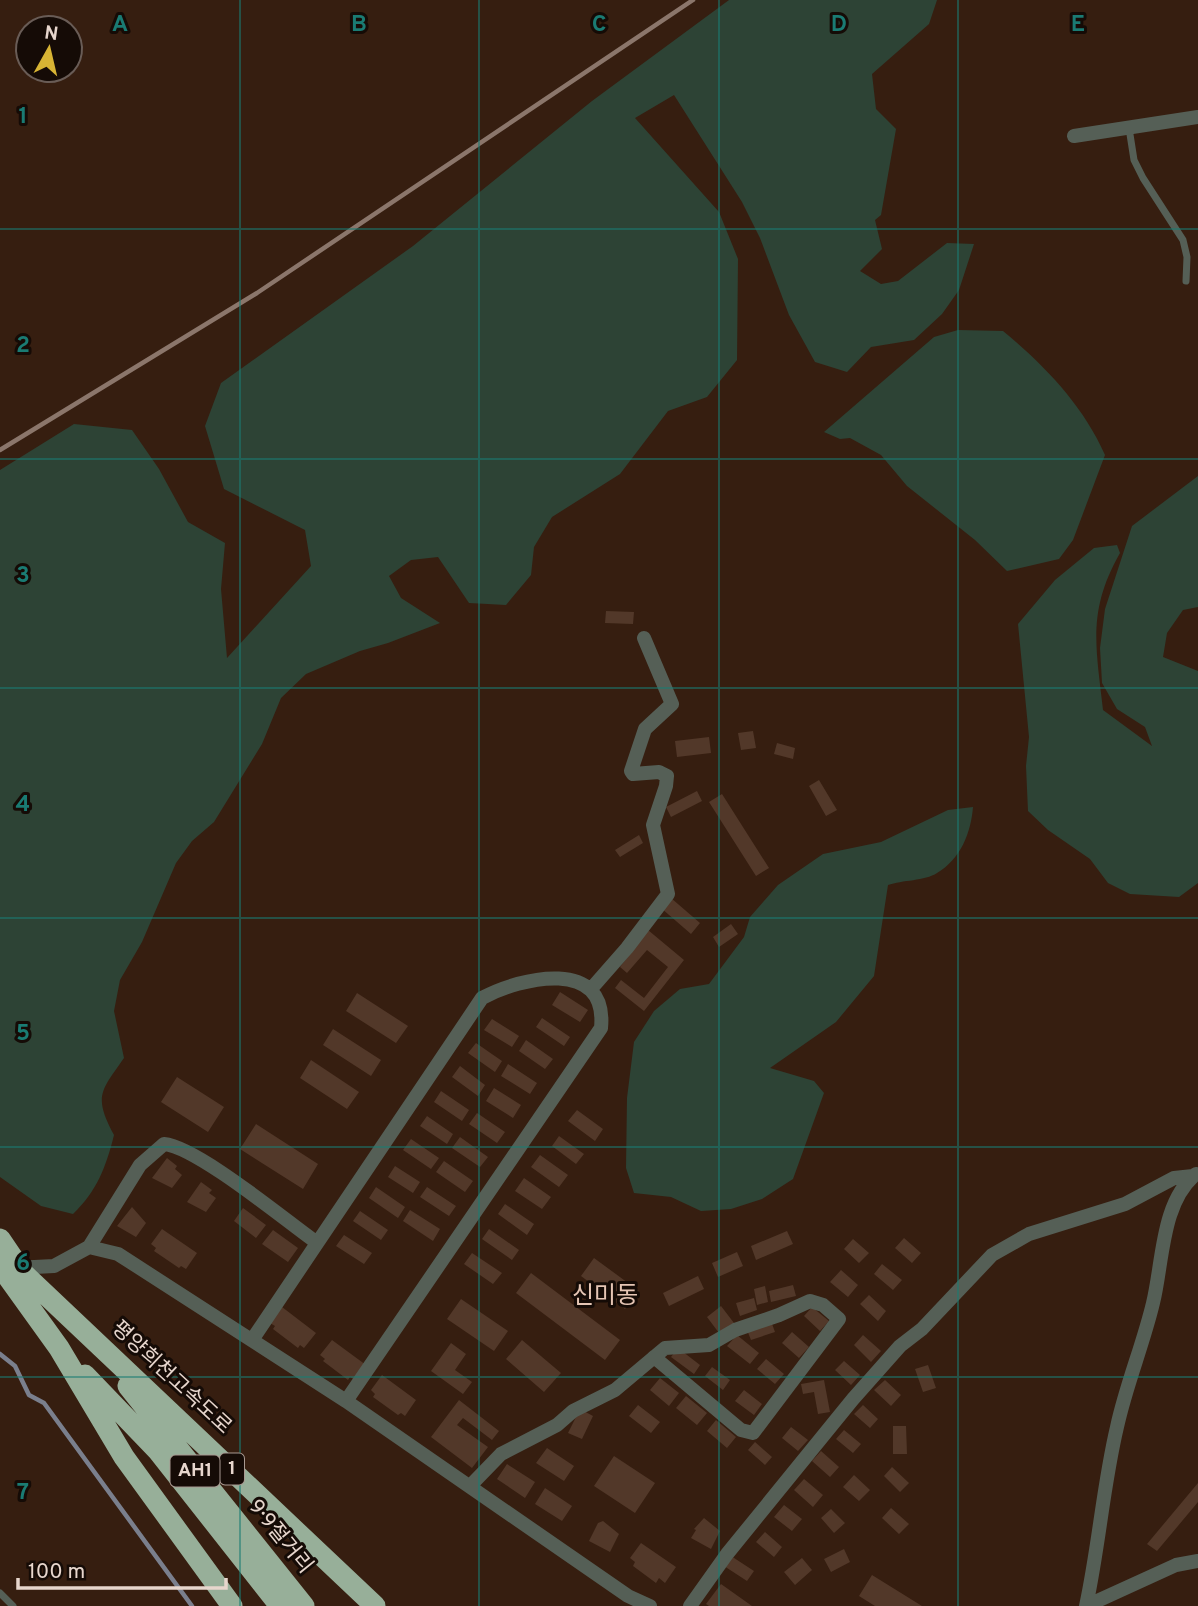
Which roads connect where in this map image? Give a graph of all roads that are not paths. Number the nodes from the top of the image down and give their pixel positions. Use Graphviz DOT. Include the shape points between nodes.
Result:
graph roads {
  1 [pos="1198,117"];
  2 [pos="1129,128"];
  3 [pos="1074,136"];
  4 [pos="1186,281"];
  5 [pos="644,638"];
  6 [pos="591,989"];
  7 [pos="1196,1175"];
  8 [pos="0,1239"];
  9 [pos="316,1242"];
  10 [pos="89,1247"];
  11 [pos="5,1268"];
  12 [pos="88,1334"];
  13 [pos="252,1340"];
  14 [pos="59,1348"];
  15 [pos="654,1357"];
  16 [pos="346,1401"];
  17 [pos="470,1486"];
  18 [pos="1198,1561"];
  19 [pos="0,1593"];
  20 [pos="13,1606"];
  21 [pos="232,1606"];
  22 [pos="280,1606"];
  23 [pos="304,1606"];
  24 [pos="375,1606"];
  25 [pos="650,1606"];
  26 [pos="690,1606"];
  27 [pos="1086,1606"];
  1 -- 2 [label="street"];
  2 -- 3 [label="street"];
  2 -- 4 [label="lane" via="1138,169 1183,240"];
  5 -- 6 [label="street" via="672,704 645,729 631,771 667,776 653,825 667,894"];
  6 -- 9 [label="street" via="547,978 482,998"];
  6 -- 16 [label="street" via="603,1011 601,1028"];
  7 -- 26 [label="street" via="1174,1178 1125,1204 1029,1234 992,1255 853,1399"];
  7 -- 27 [label="street" via="1171,1211 1153,1303 1118,1422"];
  8 -- 11 [label="highway, 평양희천고속도로 / 1"];
  9 -- 10 [label="street" via="197,1157 164,1144 140,1165"];
  9 -- 13 [label="street"];
  10 -- 11 [label="street" via="54,1266"];
  10 -- 13 [label="street" via="118,1254 144,1268"];
  11 -- 12 [label="highway, 평양희천고속도로 / 1"];
  11 -- 14 [label="highway, 평양희천고속도로 / 1"];
  12 -- 23 [label="highway, 9·9절거리 / AH1"];
  12 -- 24 [label="highway, 평양희천고속도로 / 1"];
  13 -- 16 [label="street"];
  14 -- 21 [label="highway, 평양희천고속도로 / 1" via="124,1457"];
  14 -- 22 [label="highway, 9·9절거리 / AH1" via="158,1451"];
  15 -- 15 [label="street" via="741,1430 753,1433 839,1320 810,1300 709,1345 673,1346"];
  15 -- 17 [label="street" via="615,1390 501,1454"];
  16 -- 17 [label="street"];
  17 -- 25 [label="street" via="628,1596"];
  18 -- 27 [label="street" via="1176,1565"];
  19 -- 20 [label="lane"];
}
